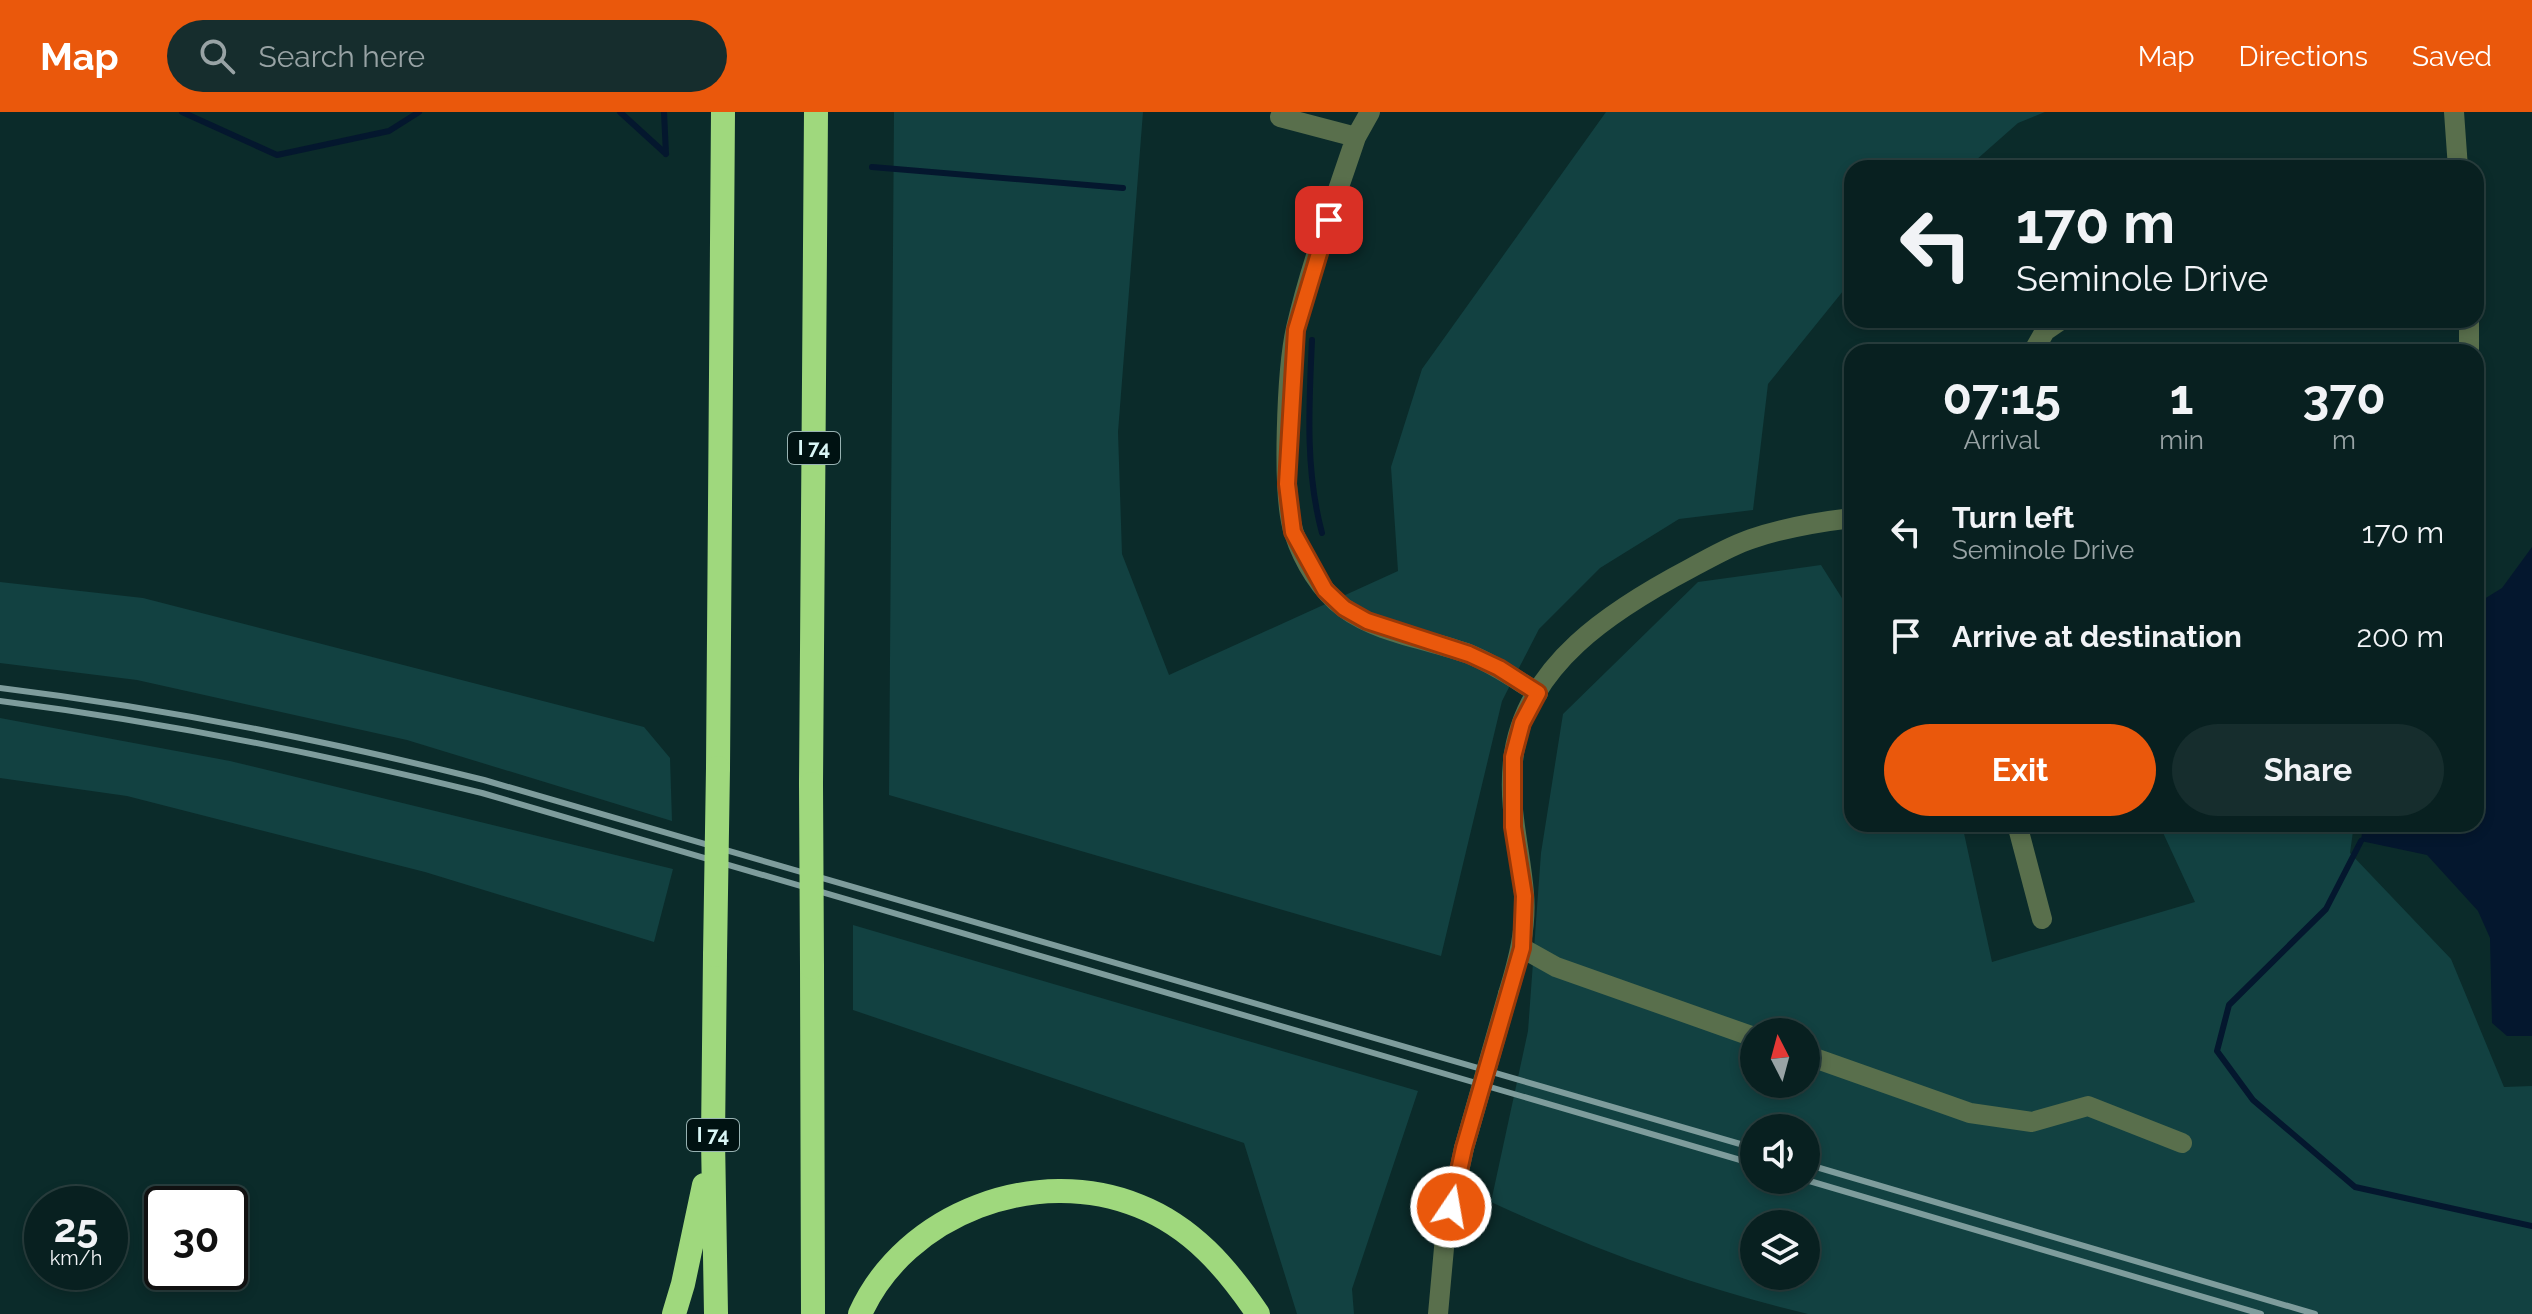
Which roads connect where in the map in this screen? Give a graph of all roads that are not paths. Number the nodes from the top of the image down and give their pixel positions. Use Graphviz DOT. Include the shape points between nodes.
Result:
graph roads {
  1 [pos="723,112"];
  2 [pos="816,112"];
  3 [pos="1370,112"];
  4 [pos="2454,112"];
  5 [pos="1280,117"];
  6 [pos="1356,137"];
  7 [pos="2457,160"];
  8 [pos="2049,328"];
  9 [pos="2038,344"];
  10 [pos="1844,519"];
  11 [pos="1538,693"];
  12 [pos="2019,832"];
  13 [pos="2042,919"];
  14 [pos="1522,948"];
  15 [pos="1740,1032"];
  16 [pos="1820,1060"];
  17 [pos="713,1139"];
  18 [pos="2182,1143"];
  19 [pos="674,1314"];
  20 [pos="716,1314"];
  21 [pos="813,1314"];
  22 [pos="860,1314"];
  23 [pos="1258,1314"];
  24 [pos="1438,1314"];
  1 -- 17 [label="highway, I 74, bridge"];
  2 -- 21 [label="highway, I 74, bridge"];
  3 -- 6 [label="street"];
  4 -- 7 [label="street"];
  5 -- 6 [label="street"];
  6 -- 11 [label="street" via="1296,330 1287,484 1293,532 1325,590 1344,608 1367,621 1469,654"];
  8 -- 9 [label="street"];
  10 -- 11 [label="street" via="1749,539 1659,585 1583,637 1557,662"];
  11 -- 14 [label="street" via="1513,757 1513,827 1524,896"];
  12 -- 13 [label="street"];
  14 -- 15 [label="street" via="1556,967"];
  14 -- 24 [label="street, bridge" via="1464,1148 1445,1237"];
  16 -- 18 [label="street" via="1970,1113 2032,1122 2088,1106"];
  17 -- 19 [label="highway"];
  17 -- 20 [label="highway, I 74"];
  22 -- 23 [label="highway" via="895,1260 952,1217 1020,1194 1059,1191 1138,1205 1173,1223 1208,1250"];
}
